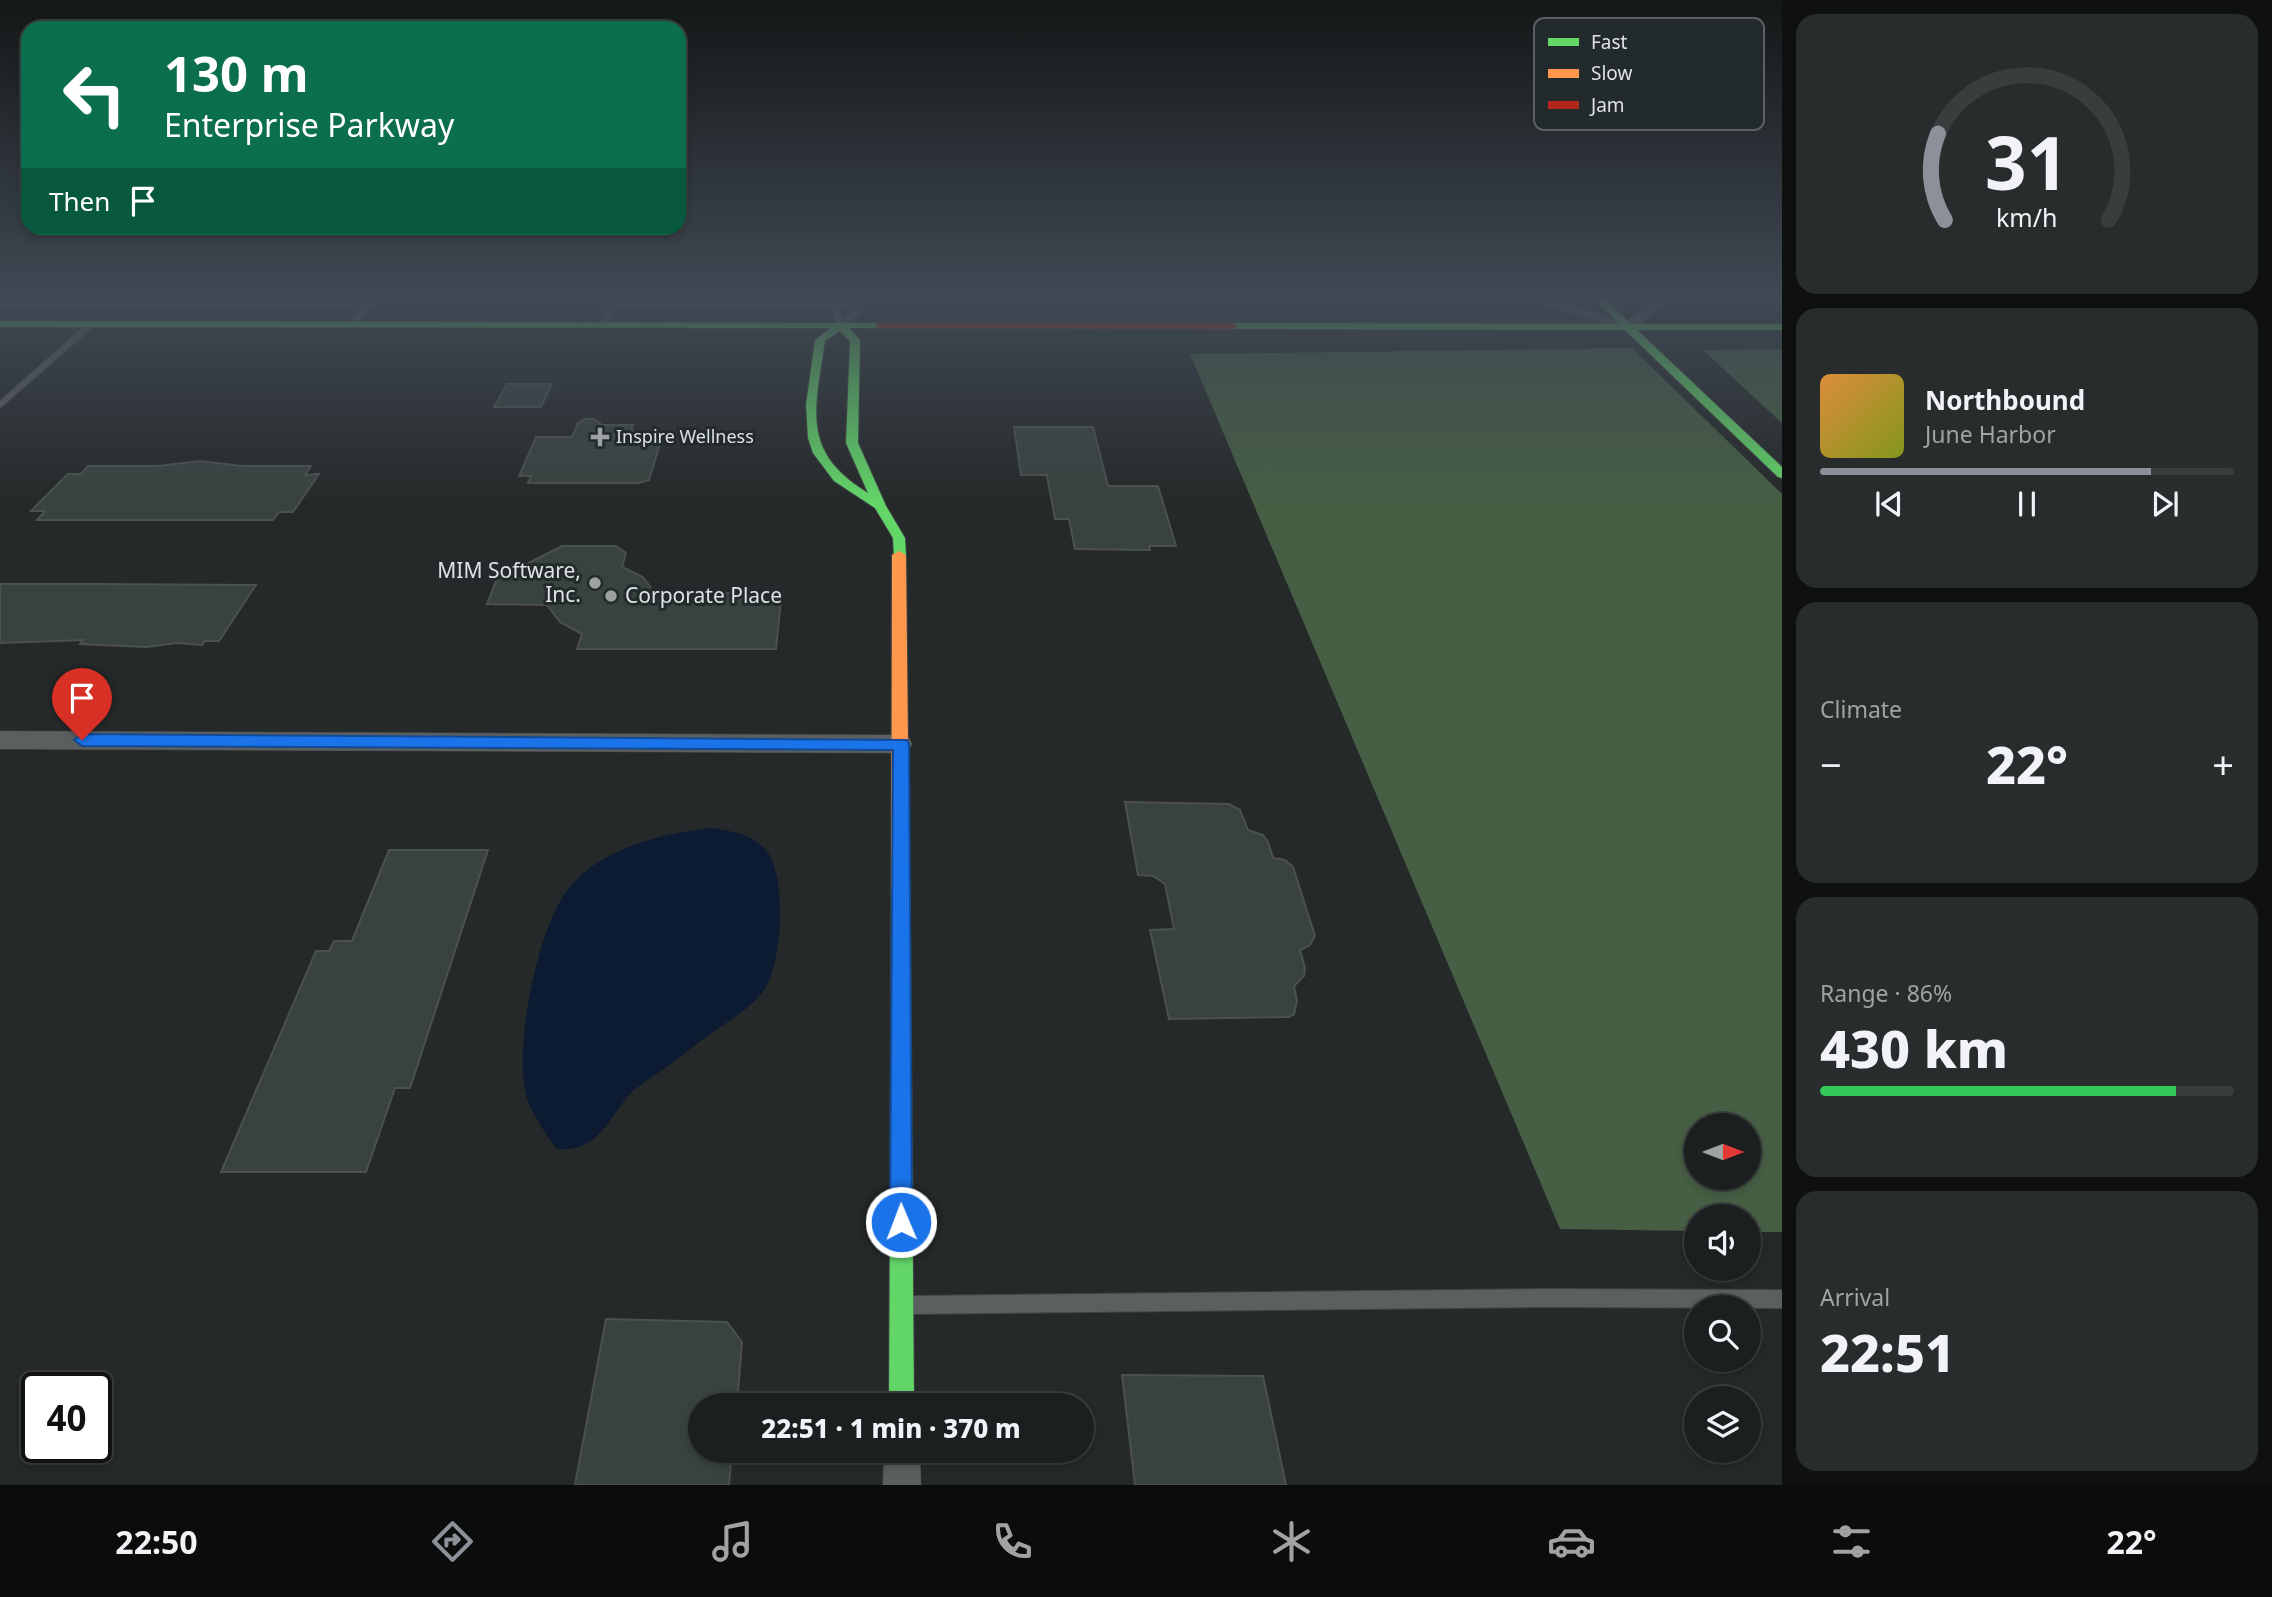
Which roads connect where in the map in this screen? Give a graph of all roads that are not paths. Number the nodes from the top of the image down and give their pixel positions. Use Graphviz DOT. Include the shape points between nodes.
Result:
graph roads {
  1 [pos="45,365"];
  2 [pos="817,365"];
  3 [pos="854,365"];
  4 [pos="1669,365"];
  5 [pos="0,405"];
  6 [pos="1782,474"];
  7 [pos="880,506"];
  8 [pos="0,740"];
  9 [pos="901,744"];
  10 [pos="1782,1298"];
  11 [pos="902,1305"];
  12 [pos="902,1393"];
  13 [pos="902,1463"];
  14 [pos="902,1485"];
  1 -- 5 [label="lane"];
  2 -- 7 [label="main road" via="810,429 816,450 827,467"];
  3 -- 7 [label="main road" via="852,443"];
  4 -- 6 [label="main road"];
  7 -- 9 [label="main road" via="899,538"];
  8 -- 9 [label="street"];
  9 -- 11 [label="main road"];
  10 -- 11 [label="lane"];
  11 -- 12 [label="main road"];
  13 -- 14 [label="street"];
}
